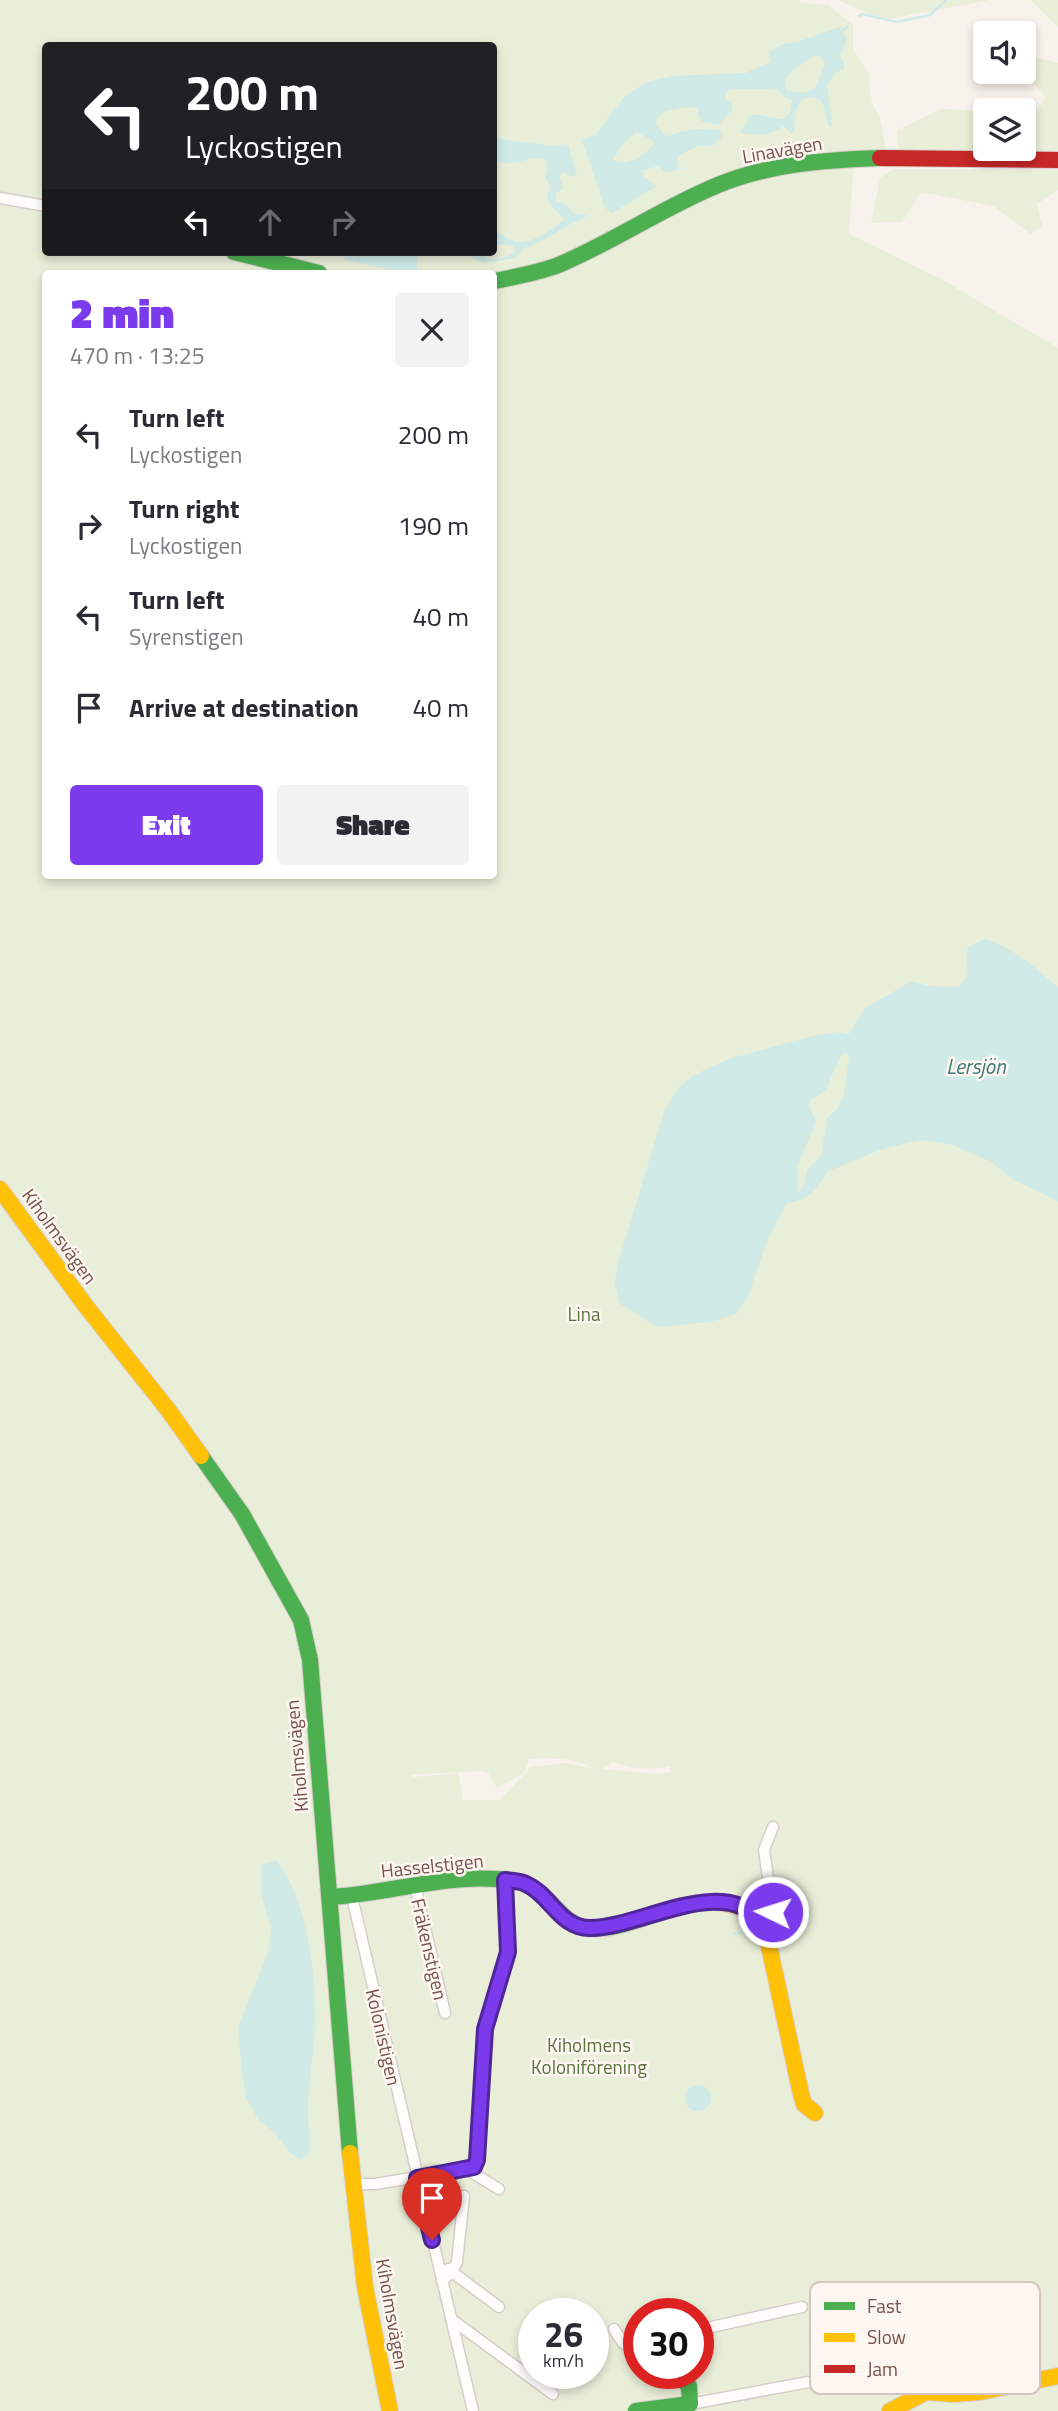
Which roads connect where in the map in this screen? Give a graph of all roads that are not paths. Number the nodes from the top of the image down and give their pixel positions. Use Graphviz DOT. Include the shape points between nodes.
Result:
graph roads {
  1 [pos="1058,160"];
  2 [pos="0,198"];
  3 [pos="42,205"];
  4 [pos="250,256"];
  5 [pos="307,270"];
  6 [pos="497,280"];
  7 [pos="0,1189"];
  8 [pos="773,1827"];
  9 [pos="505,1880"];
  10 [pos="415,1885"];
  11 [pos="331,1897"];
  12 [pos="352,1897"];
  13 [pos="764,1923"];
  14 [pos="445,2013"];
  15 [pos="815,2113"];
  16 [pos="466,2169"];
  17 [pos="417,2178"];
  18 [pos="354,2184"];
  19 [pos="499,2189"];
  20 [pos="464,2196"];
  21 [pos="437,2261"];
  22 [pos="452,2272"];
  23 [pos="442,2281"];
  24 [pos="499,2307"];
  25 [pos="802,2307"];
  26 [pos="451,2319"];
  27 [pos="714,2326"];
  28 [pos="614,2329"];
  29 [pos="623,2343"];
  30 [pos="1058,2376"];
  31 [pos="1040,2380"];
  32 [pos="810,2382"];
  33 [pos="691,2389"];
  34 [pos="553,2394"];
  35 [pos="922,2394"];
  36 [pos="690,2404"];
  37 [pos="390,2411"];
  38 [pos="473,2411"];
  39 [pos="641,2411"];
  40 [pos="890,2411"];
  1 -- 6 [label="street, Linavägen" via="888,158 754,173 721,183 564,261"];
  2 -- 3 [label="street"];
  4 -- 5 [label="street"];
  7 -- 11 [label="street, Kiholmsvägen" via="242,1514 301,1620 310,1660"];
  8 -- 13 [label="street" via="764,1850 773,1912"];
  9 -- 10 [label="street, Hasselstigen"];
  9 -- 13 [label="street, Hasselstigen" via="526,1884 560,1916 589,1928 721,1902 748,1910"];
  9 -- 16 [label="street" via="508,1952 485,2029 477,2160 474,2167"];
  10 -- 12 [label="street, Hasselstigen"];
  10 -- 14 [label="street, Fräkenstigen"];
  11 -- 12 [label="street, Hasselstigen"];
  11 -- 18 [label="street, Kiholmsvägen"];
  12 -- 17 [label="street, Kolonistigen"];
  13 -- 15 [label="street" via="801,2094 804,2104"];
  16 -- 17 [label="street"];
  16 -- 19 [label="street"];
  17 -- 18 [label="street"];
  17 -- 21 [label="street, Kolonistigen"];
  18 -- 37 [label="street, Kiholmsvägen" via="365,2287"];
  20 -- 22 [label="street"];
  21 -- 22 [label="street"];
  21 -- 23 [label="street, Kolonistigen"];
  22 -- 23 [label="street"];
  22 -- 24 [label="street"];
  23 -- 26 [label="street, Kolonistigen"];
  25 -- 27 [label="street"];
  26 -- 34 [label="street"];
  26 -- 38 [label="street, Kolonistigen"];
  28 -- 29 [label="street"];
  30 -- 31 [label="street"];
  32 -- 36 [label="street"];
  33 -- 36 [label="street"];
  35 -- 40 [label="street"];
  36 -- 39 [label="street"];
}
